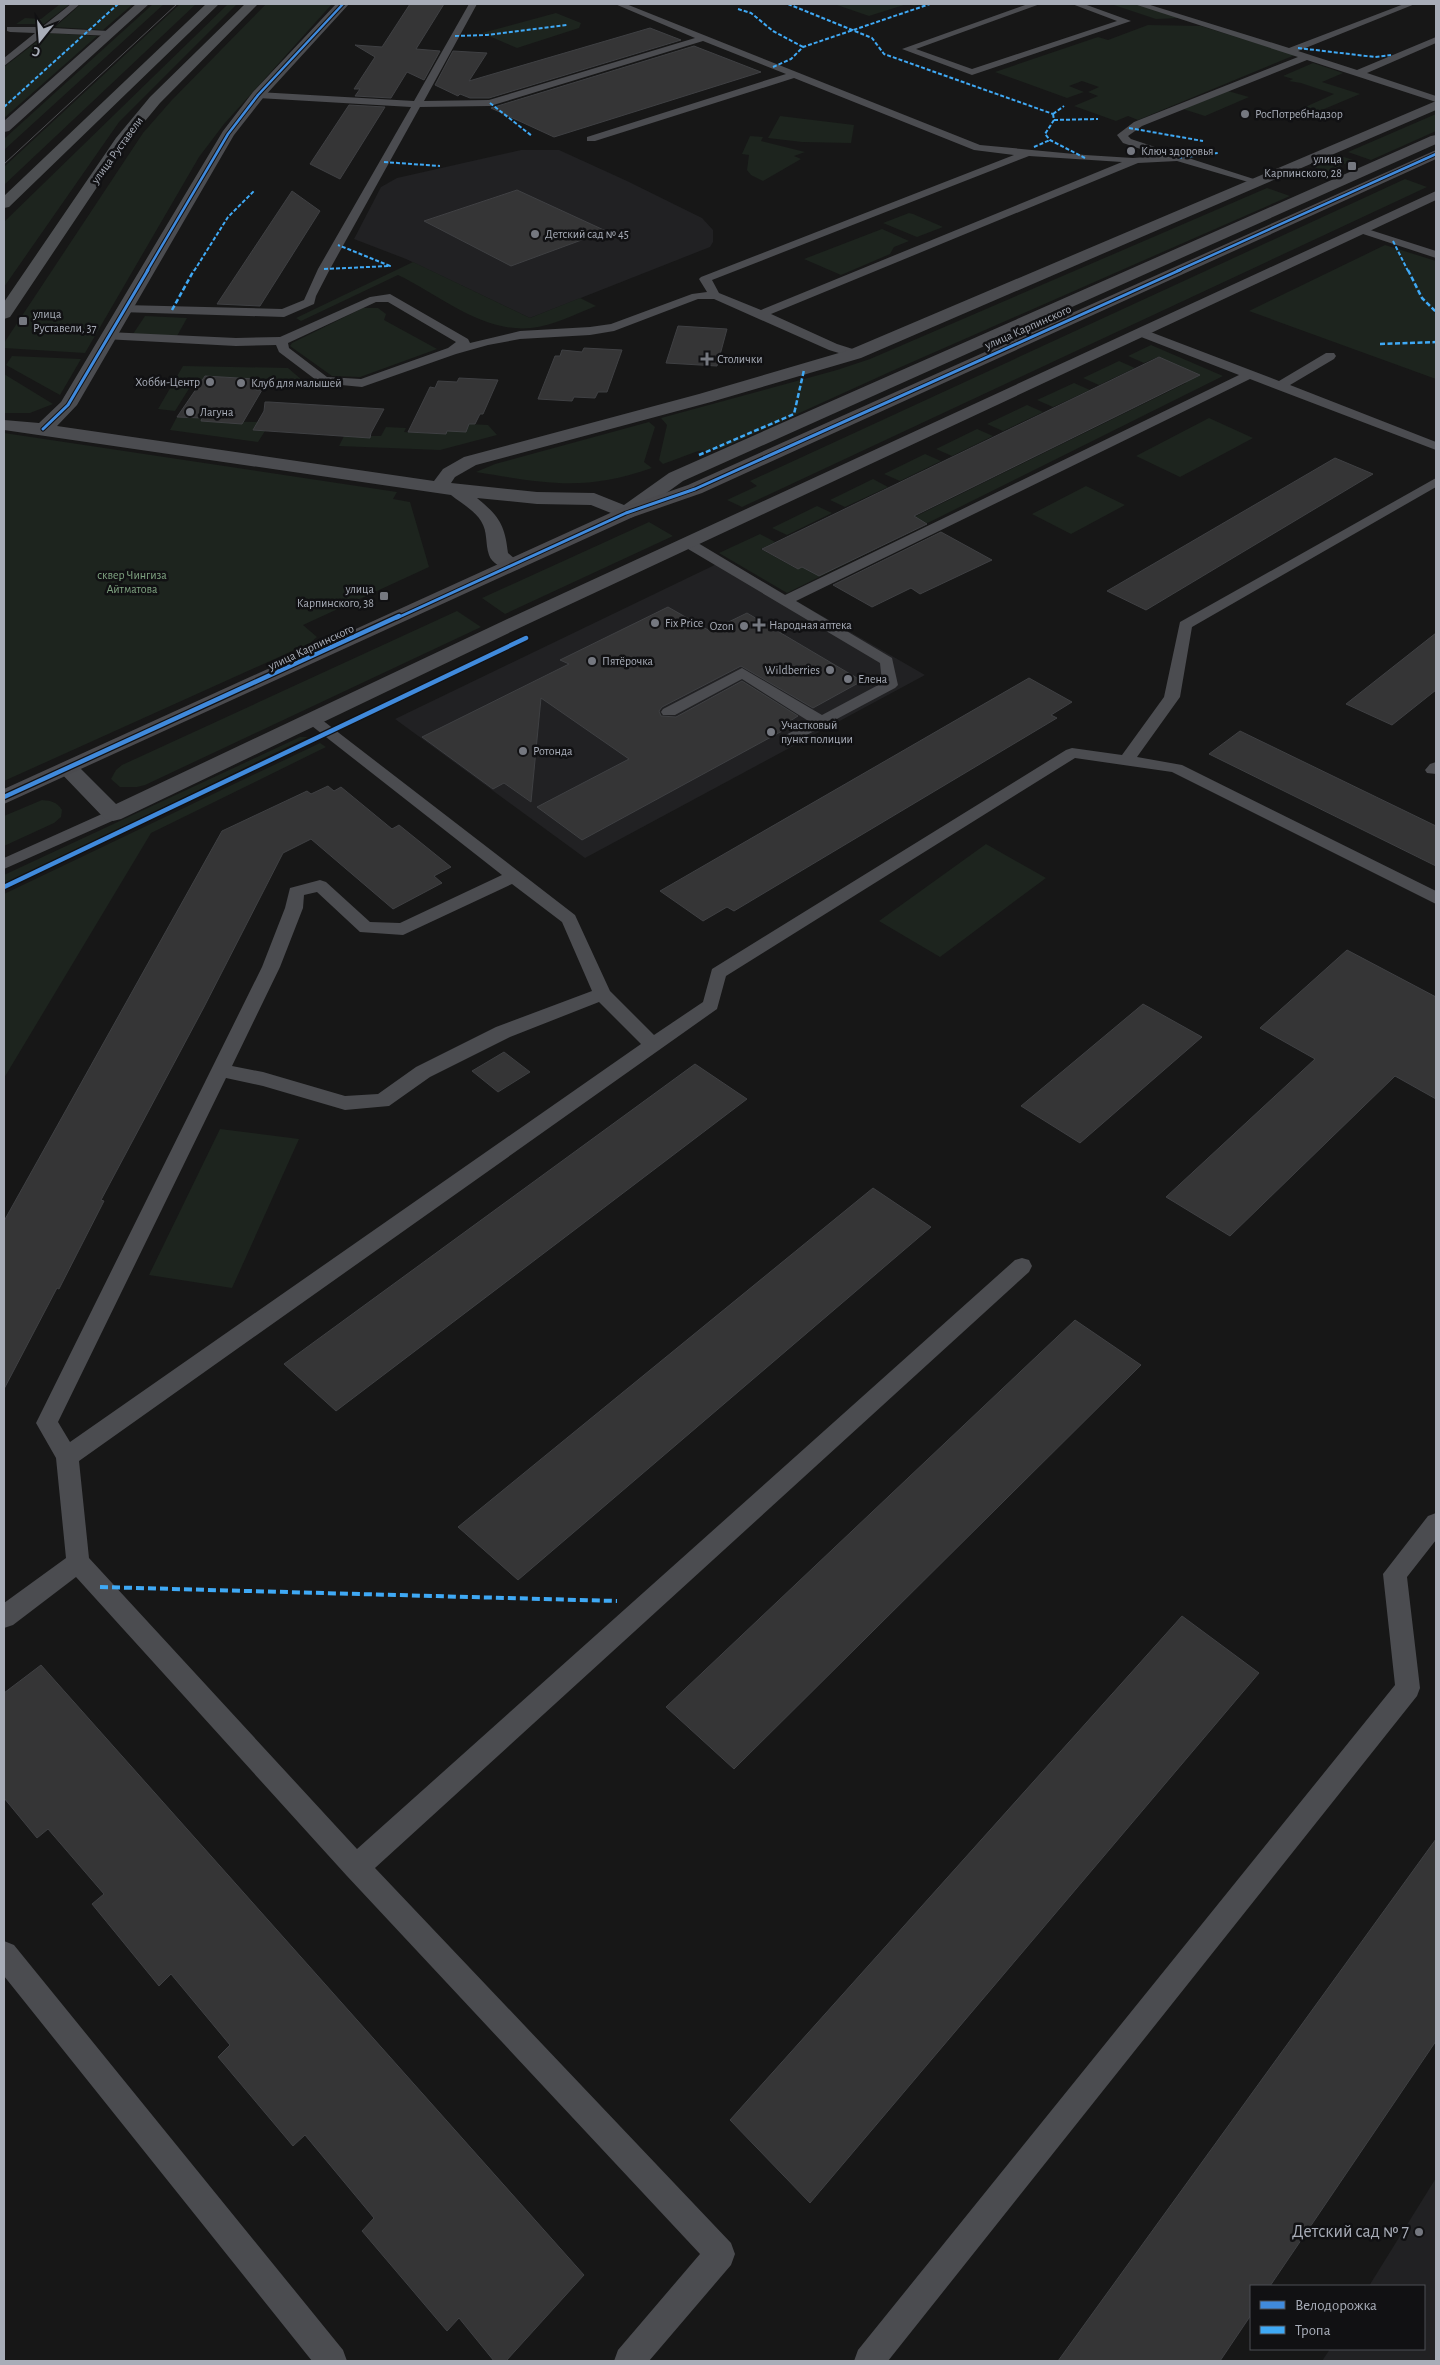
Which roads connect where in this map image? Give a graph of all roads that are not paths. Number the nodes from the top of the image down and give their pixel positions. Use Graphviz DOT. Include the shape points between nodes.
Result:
graph roads {
  1 [pos="76,4"];
  2 [pos="143,4"];
  3 [pos="213,4"];
  4 [pos="252,4"];
  5 [pos="342,4"];
  6 [pos="474,4"];
  7 [pos="619,4"];
  8 [pos="1036,4"];
  9 [pos="1076,4"];
  10 [pos="1138,4"];
  11 [pos="1411,4"];
  12 [pos="1154,20"];
  13 [pos="1190,20"];
  14 [pos="10,29"];
  15 [pos="44,30"];
  16 [pos="109,34"];
  17 [pos="703,38"];
  18 [pos="1436,40"];
  19 [pos="1289,51"];
  20 [pos="1307,57"];
  21 [pos="4,63"];
  22 [pos="1357,74"];
  23 [pos="793,75"];
  24 [pos="258,95"];
  25 [pos="1436,98"];
  26 [pos="417,104"];
  27 [pos="1436,105"];
  28 [pos="5,126"];
  29 [pos="591,139"];
  30 [pos="1436,139"];
  31 [pos="1027,153"];
  32 [pos="1436,154"];
  33 [pos="1178,158"];
  34 [pos="1136,160"];
  35 [pos="1255,181"];
  36 [pos="1436,194"];
  37 [pos="4,204"];
  38 [pos="1361,230"];
  39 [pos="1436,255"];
  40 [pos="715,295"];
  41 [pos="124,309"];
  42 [pos="4,314"];
  43 [pos="761,314"];
  44 [pos="1140,332"];
  45 [pos="108,336"];
  46 [pos="205,340"];
  47 [pos="282,341"];
  48 [pos="452,351"];
  49 [pos="158,352"];
  50 [pos="855,354"];
  51 [pos="1330,356"];
  52 [pos="1250,374"];
  53 [pos="1280,386"];
  54 [pos="4,425"];
  55 [pos="43,428"];
  56 [pos="1436,446"];
  57 [pos="1436,482"];
  58 [pos="438,488"];
  59 [pos="457,490"];
  60 [pos="626,513"];
  61 [pos="688,543"];
  62 [pos="512,565"];
  63 [pos="786,600"];
  64 [pos="670,712"];
  65 [pos="310,720"];
  66 [pos="822,722"];
  67 [pos="788,740"];
  68 [pos="1126,761"];
  69 [pos="68,769"];
  70 [pos="4,797"];
  71 [pos="113,814"];
  72 [pos="4,864"];
  73 [pos="512,877"];
  74 [pos="1436,898"];
  75 [pos="602,994"];
  76 [pos="653,1045"];
  77 [pos="220,1070"];
  78 [pos="1022,1266"];
  79 [pos="68,1457"];
  80 [pos="1436,1524"];
  81 [pos="78,1562"];
  82 [pos="4,1617"];
  83 [pos="356,1867"];
  84 [pos="4,1955"];
  85 [pos="332,2361"];
  86 [pos="629,2361"];
  87 [pos="870,2361"];
  1 -- 15 [label="lane"];
  2 -- 16 [label="street"];
  3 -- 37 [label="main road"];
  4 -- 42 [label="main road, улица Руставели" via="155,100 121,141"];
  5 -- 24 [label="street"];
  6 -- 26 [label="lane"];
  7 -- 17 [label="lane"];
  8 -- 9 [label="lane" via="907,49 972,72 1131,21"];
  10 -- 13 [label="lane"];
  11 -- 19 [label="lane"];
  12 -- 13 [label="lane"];
  13 -- 19 [label="lane"];
  14 -- 15 [label="lane"];
  15 -- 16 [label="lane"];
  15 -- 21 [label="lane"];
  16 -- 28 [label="street"];
  17 -- 23 [label="lane"];
  17 -- 26 [label="lane" via="490,103"];
  18 -- 22 [label="lane"];
  19 -- 20 [label="lane"];
  20 -- 22 [label="lane"];
  20 -- 33 [label="lane" via="1138,124 1122,135 1127,140"];
  22 -- 25 [label="lane"];
  23 -- 29 [label="lane"];
  23 -- 31 [label="lane" via="978,148"];
  24 -- 26 [label="lane"];
  24 -- 41 [label="street" via="228,134"];
  26 -- 41 [label="lane" via="324,269 310,302 284,313"];
  27 -- 35 [label="street"];
  30 -- 60 [label="street, улица Карпинского" via="676,477"];
  31 -- 34 [label="lane"];
  31 -- 40 [label="lane" via="705,279"];
  32 -- 60 [label="street, улица Карпинского" via="695,489"];
  33 -- 34 [label="lane"];
  33 -- 35 [label="lane"];
  34 -- 43 [label="lane"];
  35 -- 50 [label="street"];
  36 -- 38 [label="street"];
  38 -- 39 [label="lane"];
  38 -- 44 [label="street"];
  40 -- 43 [label="lane"];
  40 -- 48 [label="lane" via="696,296 614,327 520,335"];
  41 -- 45 [label="street"];
  43 -- 50 [label="lane"];
  44 -- 52 [label="lane"];
  44 -- 61 [label="street"];
  45 -- 46 [label="lane"];
  45 -- 55 [label="street" via="68,405"];
  46 -- 47 [label="lane"];
  46 -- 49 [label="lane"];
  47 -- 48 [label="lane" via="284,349 324,380 362,384"];
  47 -- 48 [label="lane" via="374,299 390,298 464,342"];
  50 -- 58 [label="street" via="714,396 470,461 450,473"];
  51 -- 53 [label="lane"];
  52 -- 53 [label="lane"];
  52 -- 63 [label="lane"];
  53 -- 56 [label="lane"];
  54 -- 55 [label="street"];
  55 -- 58 [label="street"];
  57 -- 68 [label="lane" via="1185,625 1172,697"];
  58 -- 59 [label="street"];
  59 -- 60 [label="street" via="537,498 594,499"];
  59 -- 62 [label="street" via="488,516 496,531 499,555"];
  60 -- 62 [label="street, улица Карпинского"];
  61 -- 63 [label="lane"];
  61 -- 65 [label="street"];
  62 -- 69 [label="street, улица Карпинского"];
  63 -- 66 [label="lane" via="887,661 890,685"];
  64 -- 66 [label="lane" via="742,673"];
  65 -- 71 [label="street"];
  65 -- 73 [label="lane"];
  66 -- 67 [label="lane"];
  68 -- 74 [label="lane" via="1176,768"];
  68 -- 76 [label="lane" via="1072,753 718,973 711,1005"];
  69 -- 70 [label="street, улица Карпинского"];
  69 -- 71 [label="street"];
  71 -- 72 [label="lane"];
  73 -- 75 [label="lane" via="569,919"];
  73 -- 77 [label="lane" via="403,929 366,928 320,886 296,892 294,908 271,967"];
  75 -- 76 [label="lane"];
  75 -- 77 [label="lane" via="503,1032 423,1072 382,1101 345,1103"];
  76 -- 79 [label="lane"];
  77 -- 79 [label="lane" via="47,1423"];
  78 -- 83 [label="lane"];
  79 -- 81 [label="lane"];
  80 -- 87 [label="lane" via="1395,1574 1408,1688"];
  81 -- 82 [label="lane"];
  81 -- 83 [label="lane"];
  83 -- 86 [label="lane" via="720,2254"];
  84 -- 85 [label="lane"];
}
